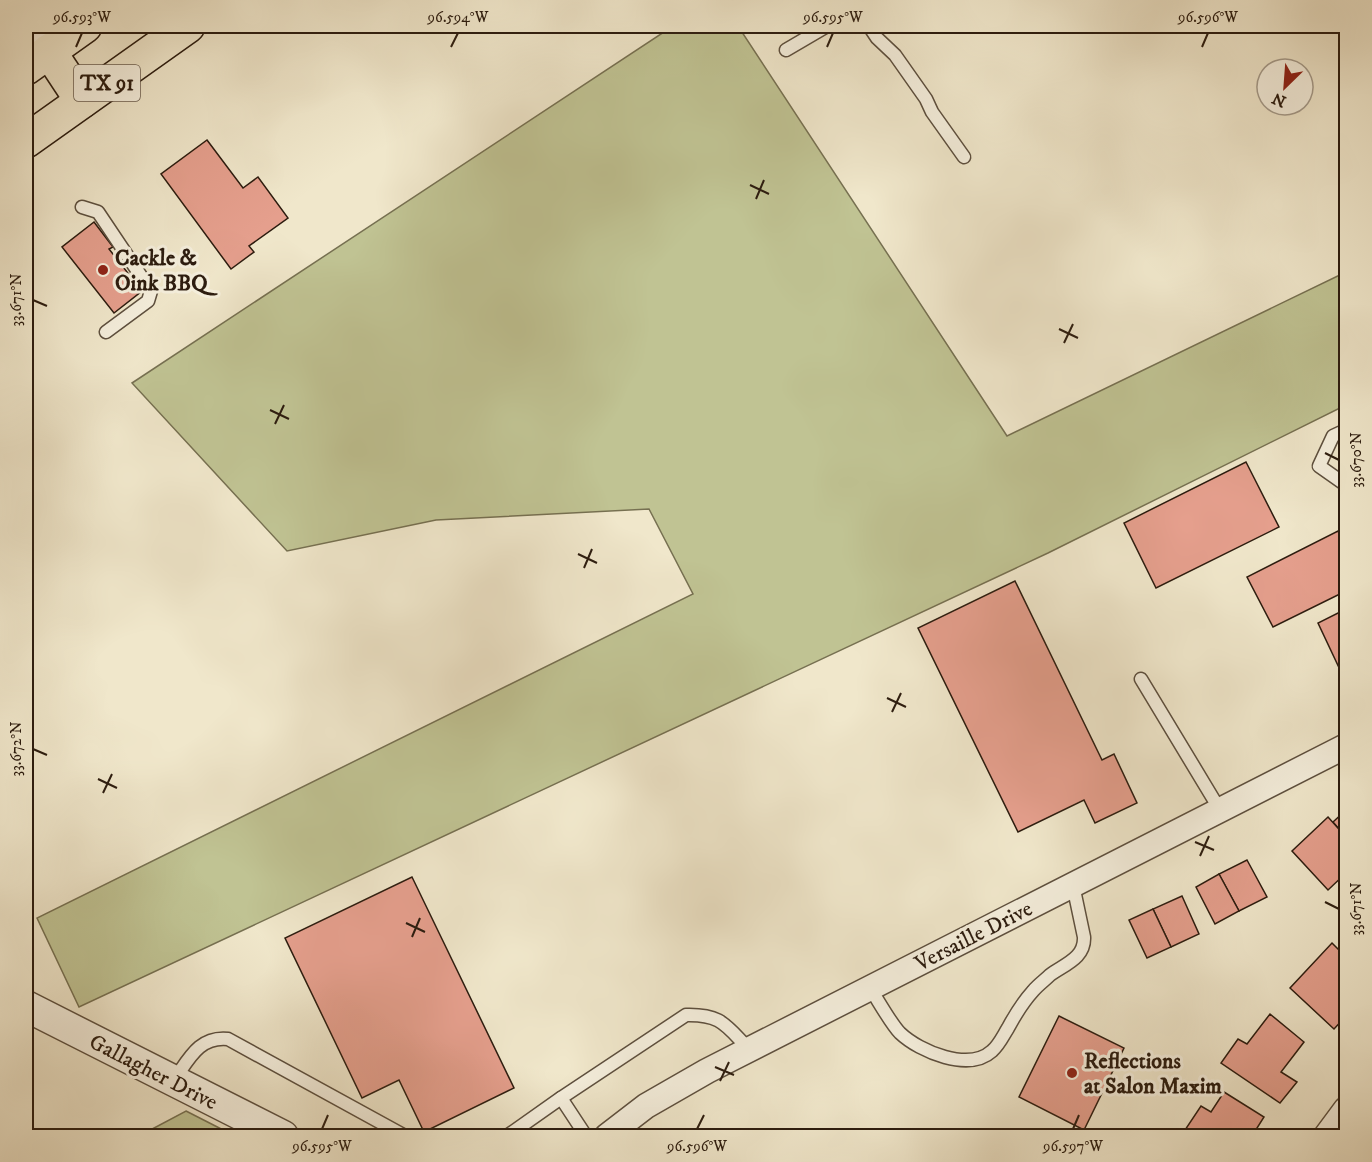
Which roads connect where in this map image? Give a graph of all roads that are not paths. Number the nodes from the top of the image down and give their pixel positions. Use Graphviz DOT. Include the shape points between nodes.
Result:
graph roads {
  1 [pos="85,26"];
  2 [pos="188,26"];
  3 [pos="827,26"];
  4 [pos="869,26"];
  5 [pos="35,48"];
  6 [pos="786,50"];
  7 [pos="82,101"];
  8 [pos="30,128"];
  9 [pos="964,157"];
  10 [pos="82,207"];
  11 [pos="106,332"];
  12 [pos="1347,430"];
  13 [pos="1347,485"];
  14 [pos="1142,679"];
  15 [pos="1347,746"];
  16 [pos="1220,810"];
  17 [pos="1072,885"];
  18 [pos="870,988"];
  19 [pos="26,1006"];
  20 [pos="749,1050"];
  21 [pos="174,1081"];
  22 [pos="561,1098"];
  23 [pos="1347,1109"];
  24 [pos="283,1137"];
  25 [pos="405,1137"];
  26 [pos="507,1137"];
  27 [pos="586,1137"];
  28 [pos="607,1137"];
  29 [pos="1326,1137"];
  1 -- 5 [label="main road, TX 91"];
  2 -- 7 [label="main road, TX 91"];
  3 -- 6 [label="lane"];
  4 -- 9 [label="lane" via="895,55"];
  5 -- 7 [label="main road"];
  7 -- 8 [label="main road, TX 91"];
  10 -- 11 [label="lane" via="98,212 151,291 148,300"];
  12 -- 13 [label="lane" via="1333,436 1319,465"];
  14 -- 16 [label="lane"];
  15 -- 16 [label="street, Versaille Drive"];
  16 -- 17 [label="street, Versaille Drive"];
  17 -- 18 [label="street, Versaille Drive"];
  17 -- 18 [label="lane" via="1084,937 1080,952 1034,990 991,1052 964,1059 927,1051 899,1032"];
  18 -- 20 [label="street, Versaille Drive"];
  19 -- 21 [label="street, Gallagher Drive"];
  20 -- 22 [label="lane" via="721,1021 701,1014 686,1015"];
  20 -- 28 [label="street, Versaille Drive" via="646,1106"];
  21 -- 24 [label="street, Gallagher Drive"];
  21 -- 25 [label="lane" via="198,1047 216,1038 228,1039"];
  22 -- 26 [label="lane"];
  22 -- 27 [label="lane"];
  23 -- 29 [label="street"];
}
